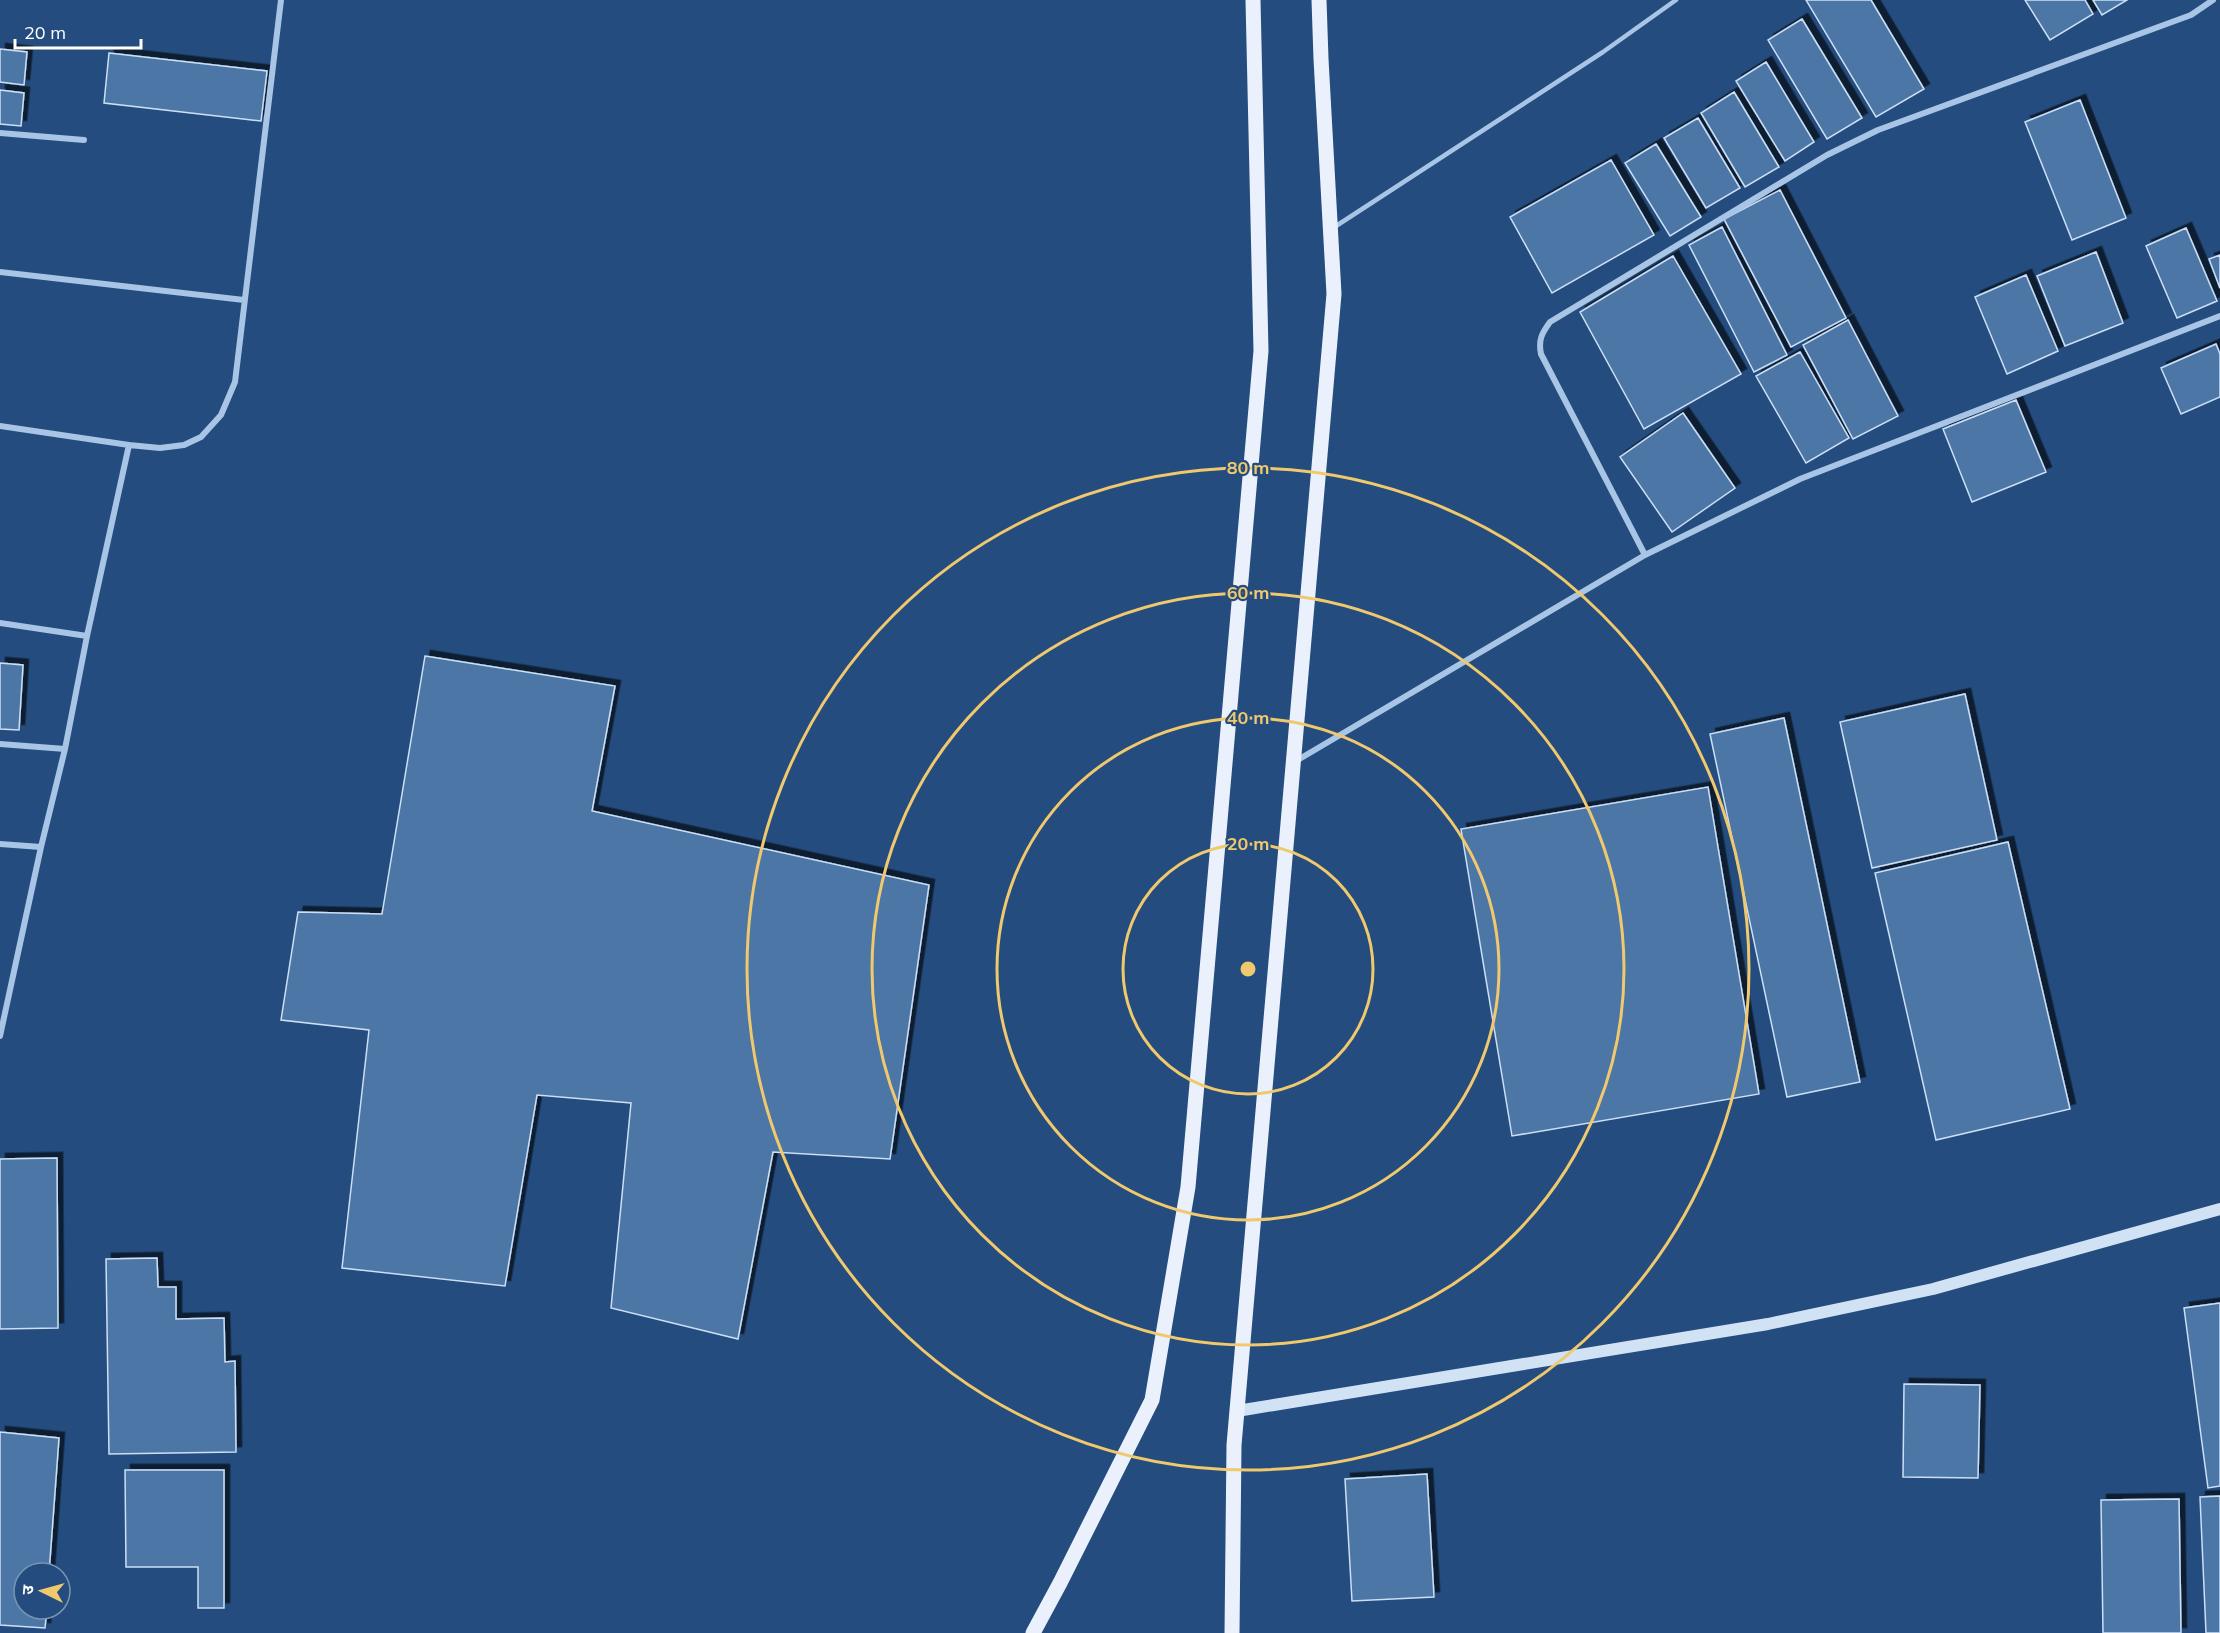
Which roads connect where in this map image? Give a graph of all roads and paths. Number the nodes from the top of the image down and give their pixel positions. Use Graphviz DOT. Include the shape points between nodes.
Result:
graph roads {
  1 [pos="281,0"];
  2 [pos="1253,0"];
  3 [pos="1319,0"];
  4 [pos="1676,0"];
  5 [pos="2213,0"];
  6 [pos="0,133"];
  7 [pos="84,140"];
  8 [pos="1331,229"];
  9 [pos="0,272"];
  10 [pos="244,300"];
  11 [pos="2220,315"];
  12 [pos="0,426"];
  13 [pos="129,445"];
  14 [pos="1644,555"];
  15 [pos="0,623"];
  16 [pos="87,636"];
  17 [pos="0,744"];
  18 [pos="65,749"];
  19 [pos="1293,763"];
  20 [pos="0,844"];
  21 [pos="41,847"];
  22 [pos="0,1036"];
  23 [pos="2220,1209"];
  24 [pos="1236,1411"];
  25 [pos="1033,1633"];
  26 [pos="1232,1633"];
  1 -- 10 [label="street"];
  2 -- 25 [label="main road" via="1261,351 1188,1186 1152,1400"];
  3 -- 8 [label="main road"];
  4 -- 8 [label="lane" via="1604,52"];
  5 -- 14 [label="street" via="2191,15 1878,130 1817,161 1550,322 1539,343 1541,354"];
  6 -- 7 [label="street"];
  8 -- 19 [label="main road" via="1334,294"];
  9 -- 10 [label="street"];
  10 -- 13 [label="street" via="235,382 221,415 201,436 184,446"];
  11 -- 14 [label="street" via="1800,479"];
  12 -- 13 [label="street"];
  13 -- 16 [label="street"];
  14 -- 19 [label="street"];
  15 -- 16 [label="street"];
  16 -- 18 [label="street"];
  17 -- 18 [label="street"];
  18 -- 21 [label="street"];
  19 -- 24 [label="main road"];
  20 -- 21 [label="street"];
  21 -- 22 [label="street"];
  23 -- 24 [label="street" via="1933,1289 1768,1324"];
  24 -- 26 [label="main road"];
}
